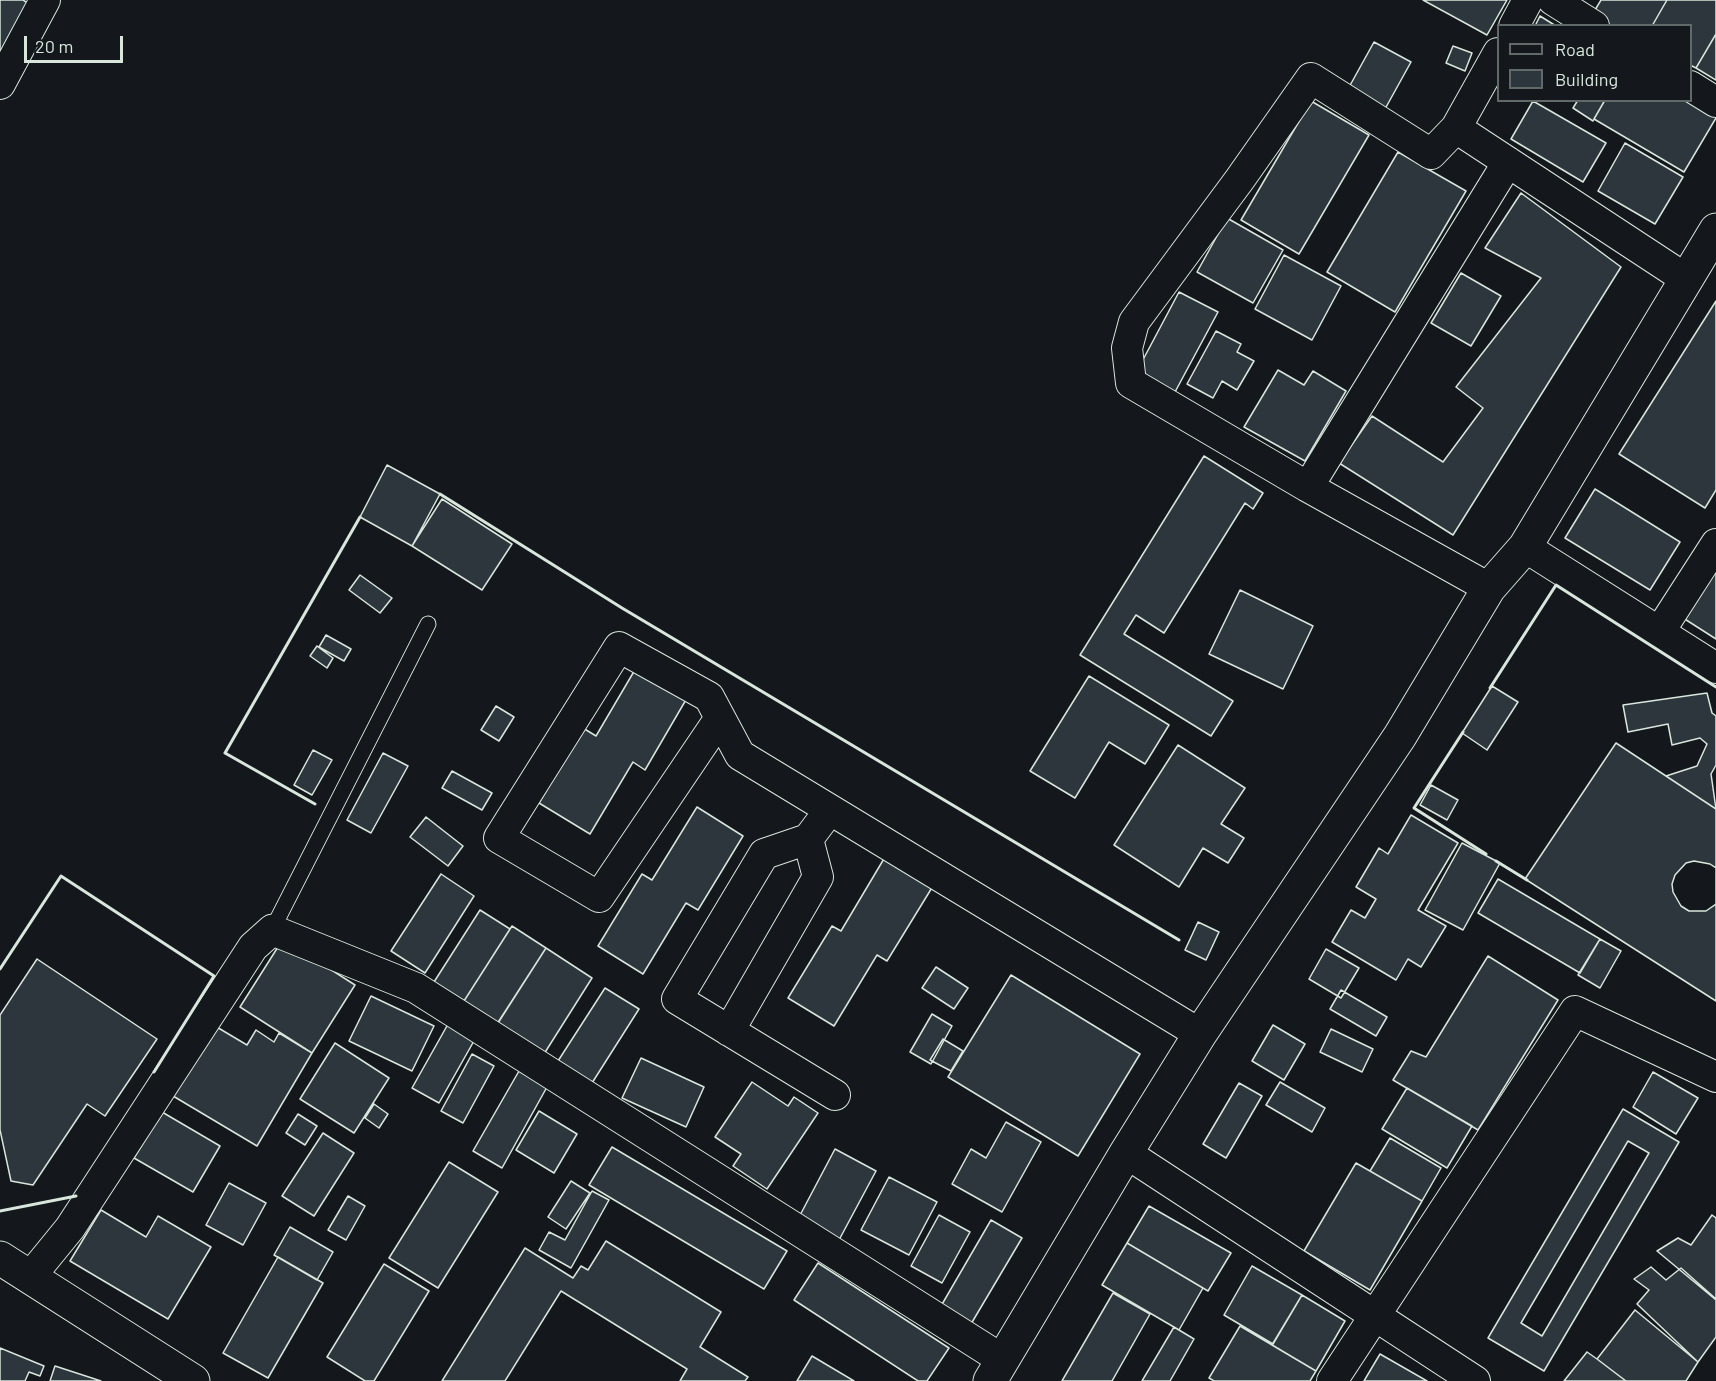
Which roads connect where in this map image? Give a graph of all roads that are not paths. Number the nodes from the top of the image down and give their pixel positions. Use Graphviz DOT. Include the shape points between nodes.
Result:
graph roads {
  1 [pos="45,0"];
  2 [pos="1528,0"];
  3 [pos="1553,0"];
  4 [pos="1515,24"];
  5 [pos="1591,24"];
  6 [pos="1497,55"];
  7 [pos="0,84"];
  8 [pos="1692,87"];
  9 [pos="1716,102"];
  10 [pos="1456,128"];
  11 [pos="1508,162"];
  12 [pos="1716,230"];
  13 [pos="1686,279"];
  14 [pos="1308,487"];
  15 [pos="1716,544"];
  16 [pos="1525,547"];
  17 [pos="1489,588"];
  18 [pos="428,624"];
  19 [pos="1660,631"];
  20 [pos="1716,668"];
  21 [pos="720,718"];
  22 [pos="829,811"];
  23 [pos="808,839"];
  24 [pos="272,930"];
  25 [pos="729,1031"];
  26 [pos="1200,1034"];
  27 [pos="1716,1077"];
  28 [pos="835,1095"];
  29 [pos="1126,1153"];
  30 [pos="0,1258"];
  31 [pos="30,1277"];
  32 [pos="1373,1315"];
  33 [pos="996,1371"];
  34 [pos="193,1381"];
  35 [pos="1332,1381"];
  36 [pos="1474,1381"];
  1 -- 7 [label="street"];
  2 -- 4 [label="street"];
  3 -- 5 [label="street"];
  6 -- 10 [label="street"];
  8 -- 9 [label="street"];
  10 -- 11 [label="street"];
  10 -- 14 [label="street" via="1431,154 1311,78 1134,322 1127,348 1131,383"];
  11 -- 13 [label="street"];
  11 -- 14 [label="street"];
  12 -- 13 [label="main road"];
  13 -- 16 [label="main road"];
  14 -- 17 [label="street"];
  15 -- 19 [label="street"];
  16 -- 17 [label="main road"];
  16 -- 19 [label="street"];
  17 -- 26 [label="main road" via="1400,736"];
  18 -- 24 [label="lane"];
  19 -- 20 [label="street"];
  21 -- 21 [label="street" via="709,697 619,647 499,838 598,897"];
  21 -- 22 [label="street" via="740,755"];
  22 -- 23 [label="street"];
  22 -- 26 [label="street"];
  23 -- 25 [label="street" via="818,878"];
  23 -- 25 [label="street" via="764,854 677,999"];
  24 -- 31 [label="street" via="253,947 70,1227"];
  24 -- 33 [label="street" via="416,988"];
  25 -- 28 [label="street"];
  26 -- 29 [label="main road"];
  27 -- 32 [label="street" via="1575,1011"];
  29 -- 32 [label="street"];
  29 -- 33 [label="main road"];
  30 -- 31 [label="main road"];
  31 -- 34 [label="main road"];
  32 -- 35 [label="street"];
  32 -- 36 [label="street"];
}
